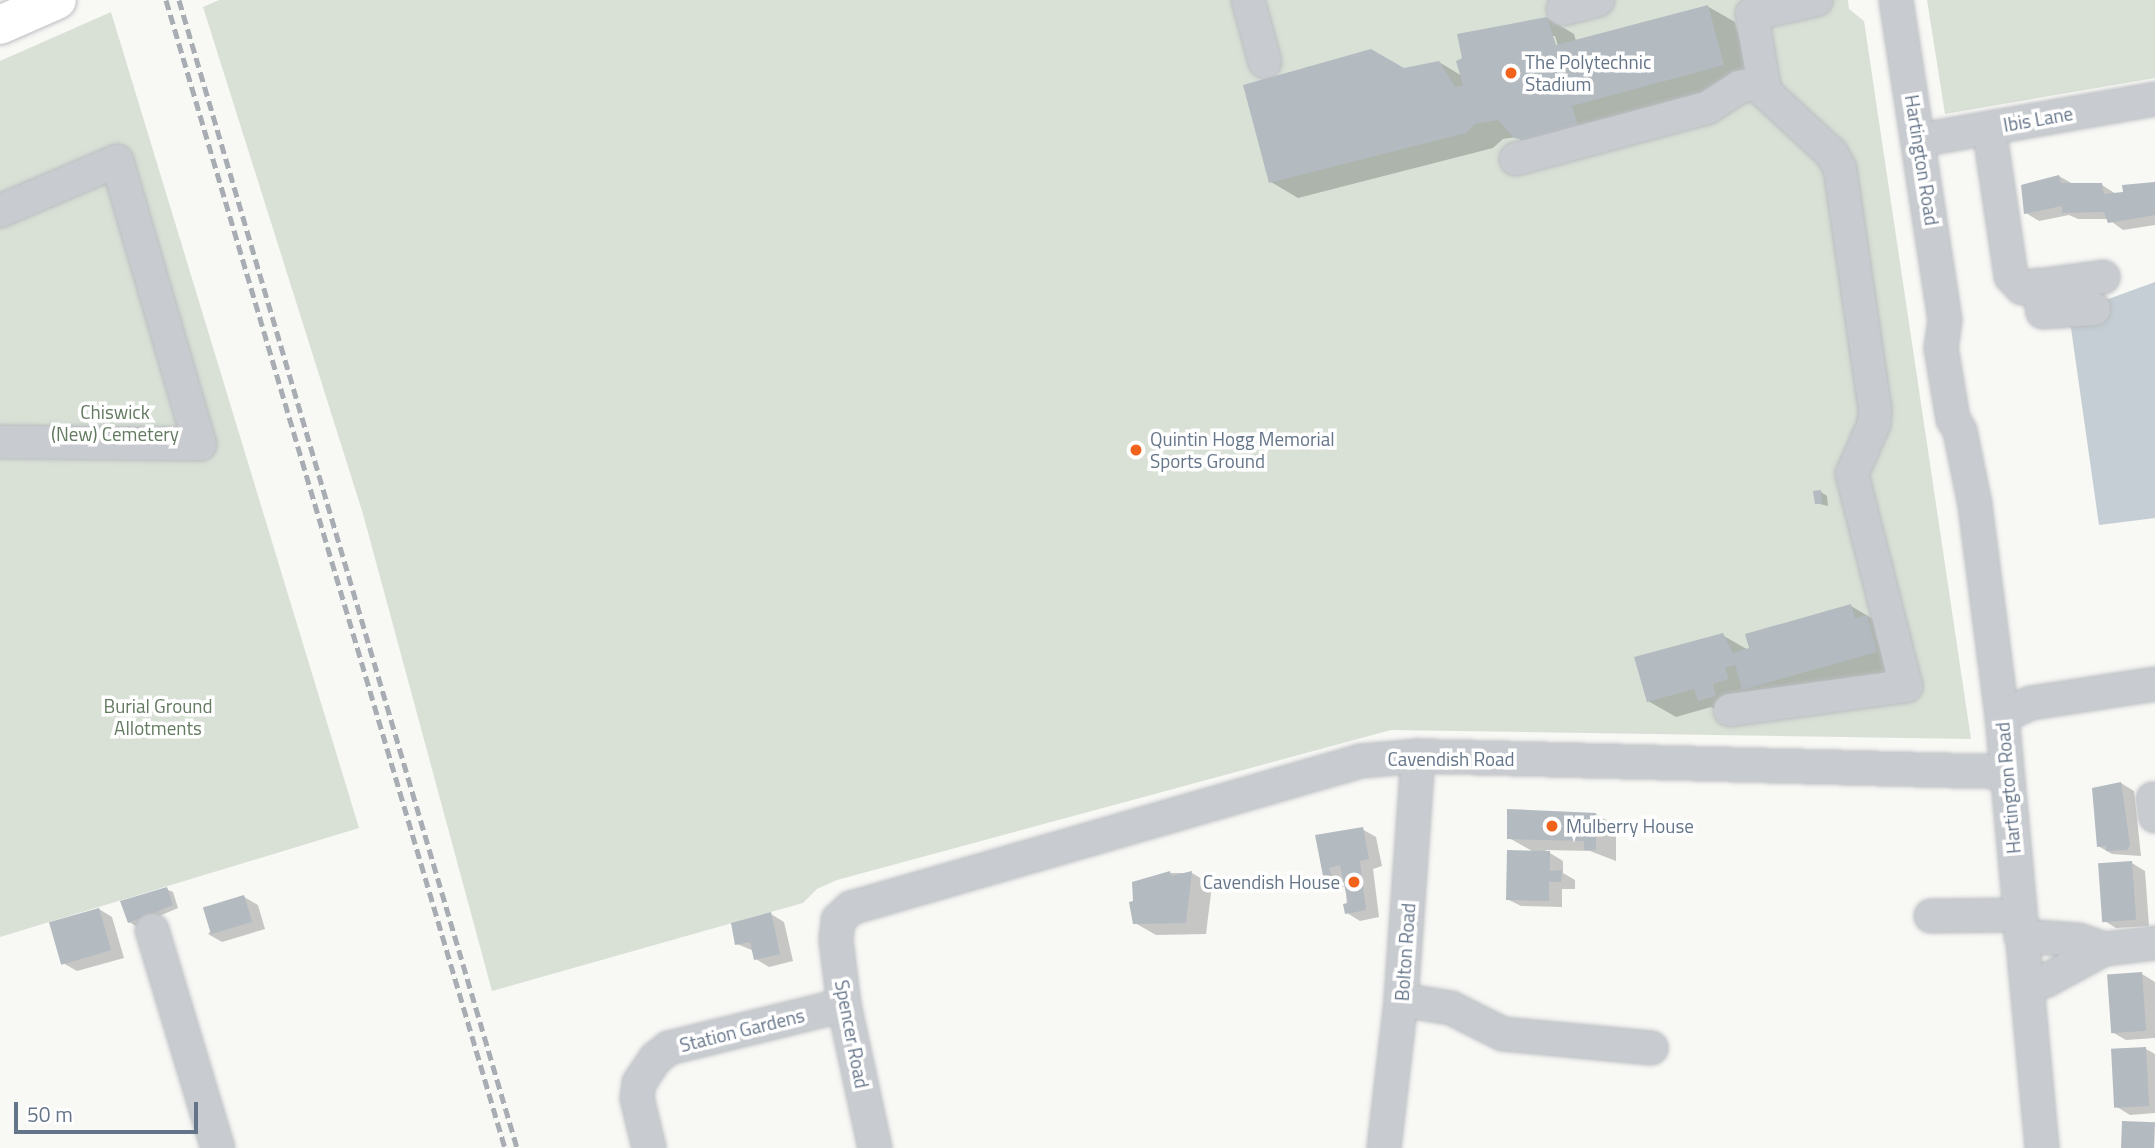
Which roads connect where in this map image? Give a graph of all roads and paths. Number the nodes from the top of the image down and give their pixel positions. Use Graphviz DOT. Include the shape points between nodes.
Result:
graph roads {
  1 [pos="57,0"];
  2 [pos="1248,0"];
  3 [pos="1598,0"];
  4 [pos="1813,0"];
  5 [pos="1896,0"];
  6 [pos="1750,7"];
  7 [pos="1563,9"];
  8 [pos="0,25"];
  9 [pos="1265,62"];
  10 [pos="1763,82"];
  11 [pos="2155,99"];
  12 [pos="1989,128"];
  13 [pos="1920,140"];
  14 [pos="1516,159"];
  15 [pos="0,211"];
  16 [pos="2104,277"];
  17 [pos="2038,285"];
  18 [pos="2094,309"];
  19 [pos="0,442"];
  20 [pos="2155,684"];
  21 [pos="1730,710"];
  22 [pos="2002,716"];
  23 [pos="1418,756"];
  24 [pos="2006,772"];
  25 [pos="1931,916"];
  26 [pos="838,920"];
  27 [pos="2021,926"];
  28 [pos="152,930"];
  29 [pos="2155,943"];
  30 [pos="2104,949"];
  31 [pos="2027,985"];
  32 [pos="1401,1000"];
  33 [pos="844,1005"];
  34 [pos="1651,1048"];
  35 [pos="218,1148"];
  36 [pos="649,1148"];
  37 [pos="875,1148"];
  38 [pos="1384,1148"];
  39 [pos="2042,1148"];
  1 -- 8 [label="highway"];
  2 -- 9 [label="street"];
  3 -- 7 [label="street"];
  4 -- 6 [label="street"];
  5 -- 13 [label="street, Hartington Road"];
  6 -- 10 [label="street"];
  10 -- 14 [label="street" via="1739,87 1707,108"];
  10 -- 21 [label="street" via="1770,98 1832,154 1840,169 1876,417 1852,474 1906,686"];
  11 -- 12 [label="street, Ibis Lane"];
  12 -- 13 [label="street, Ibis Lane"];
  12 -- 17 [label="street" via="2011,276 2022,288"];
  13 -- 22 [label="street, Hartington Road" via="1945,320 1941,348 1975,505"];
  15 -- 19 [label="street" via="117,161 200,444"];
  16 -- 17 [label="street"];
  17 -- 18 [label="street" via="2043,312"];
  20 -- 22 [label="street" via="2031,703"];
  22 -- 24 [label="street, Hartington Road"];
  23 -- 24 [label="street, Cavendish Road"];
  23 -- 26 [label="street, Cavendish Road" via="1361,761 851,908"];
  23 -- 32 [label="street, Bolton Road"];
  24 -- 27 [label="street, Hartington Road"];
  25 -- 27 [label="street"];
  26 -- 33 [label="street, Spencer Road"];
  27 -- 30 [label="street"];
  27 -- 31 [label="street, Hartington Road"];
  28 -- 35 [label="street"];
  29 -- 30 [label="street"];
  30 -- 31 [label="street" via="2045,981"];
  31 -- 39 [label="street, Hartington Road"];
  32 -- 34 [label="street" via="1451,1007 1503,1034"];
  32 -- 38 [label="street, Bolton Road"];
  33 -- 36 [label="street, Station Gardens" via="669,1048 643,1075 637,1098"];
  33 -- 37 [label="street, Spencer Road"];
}
